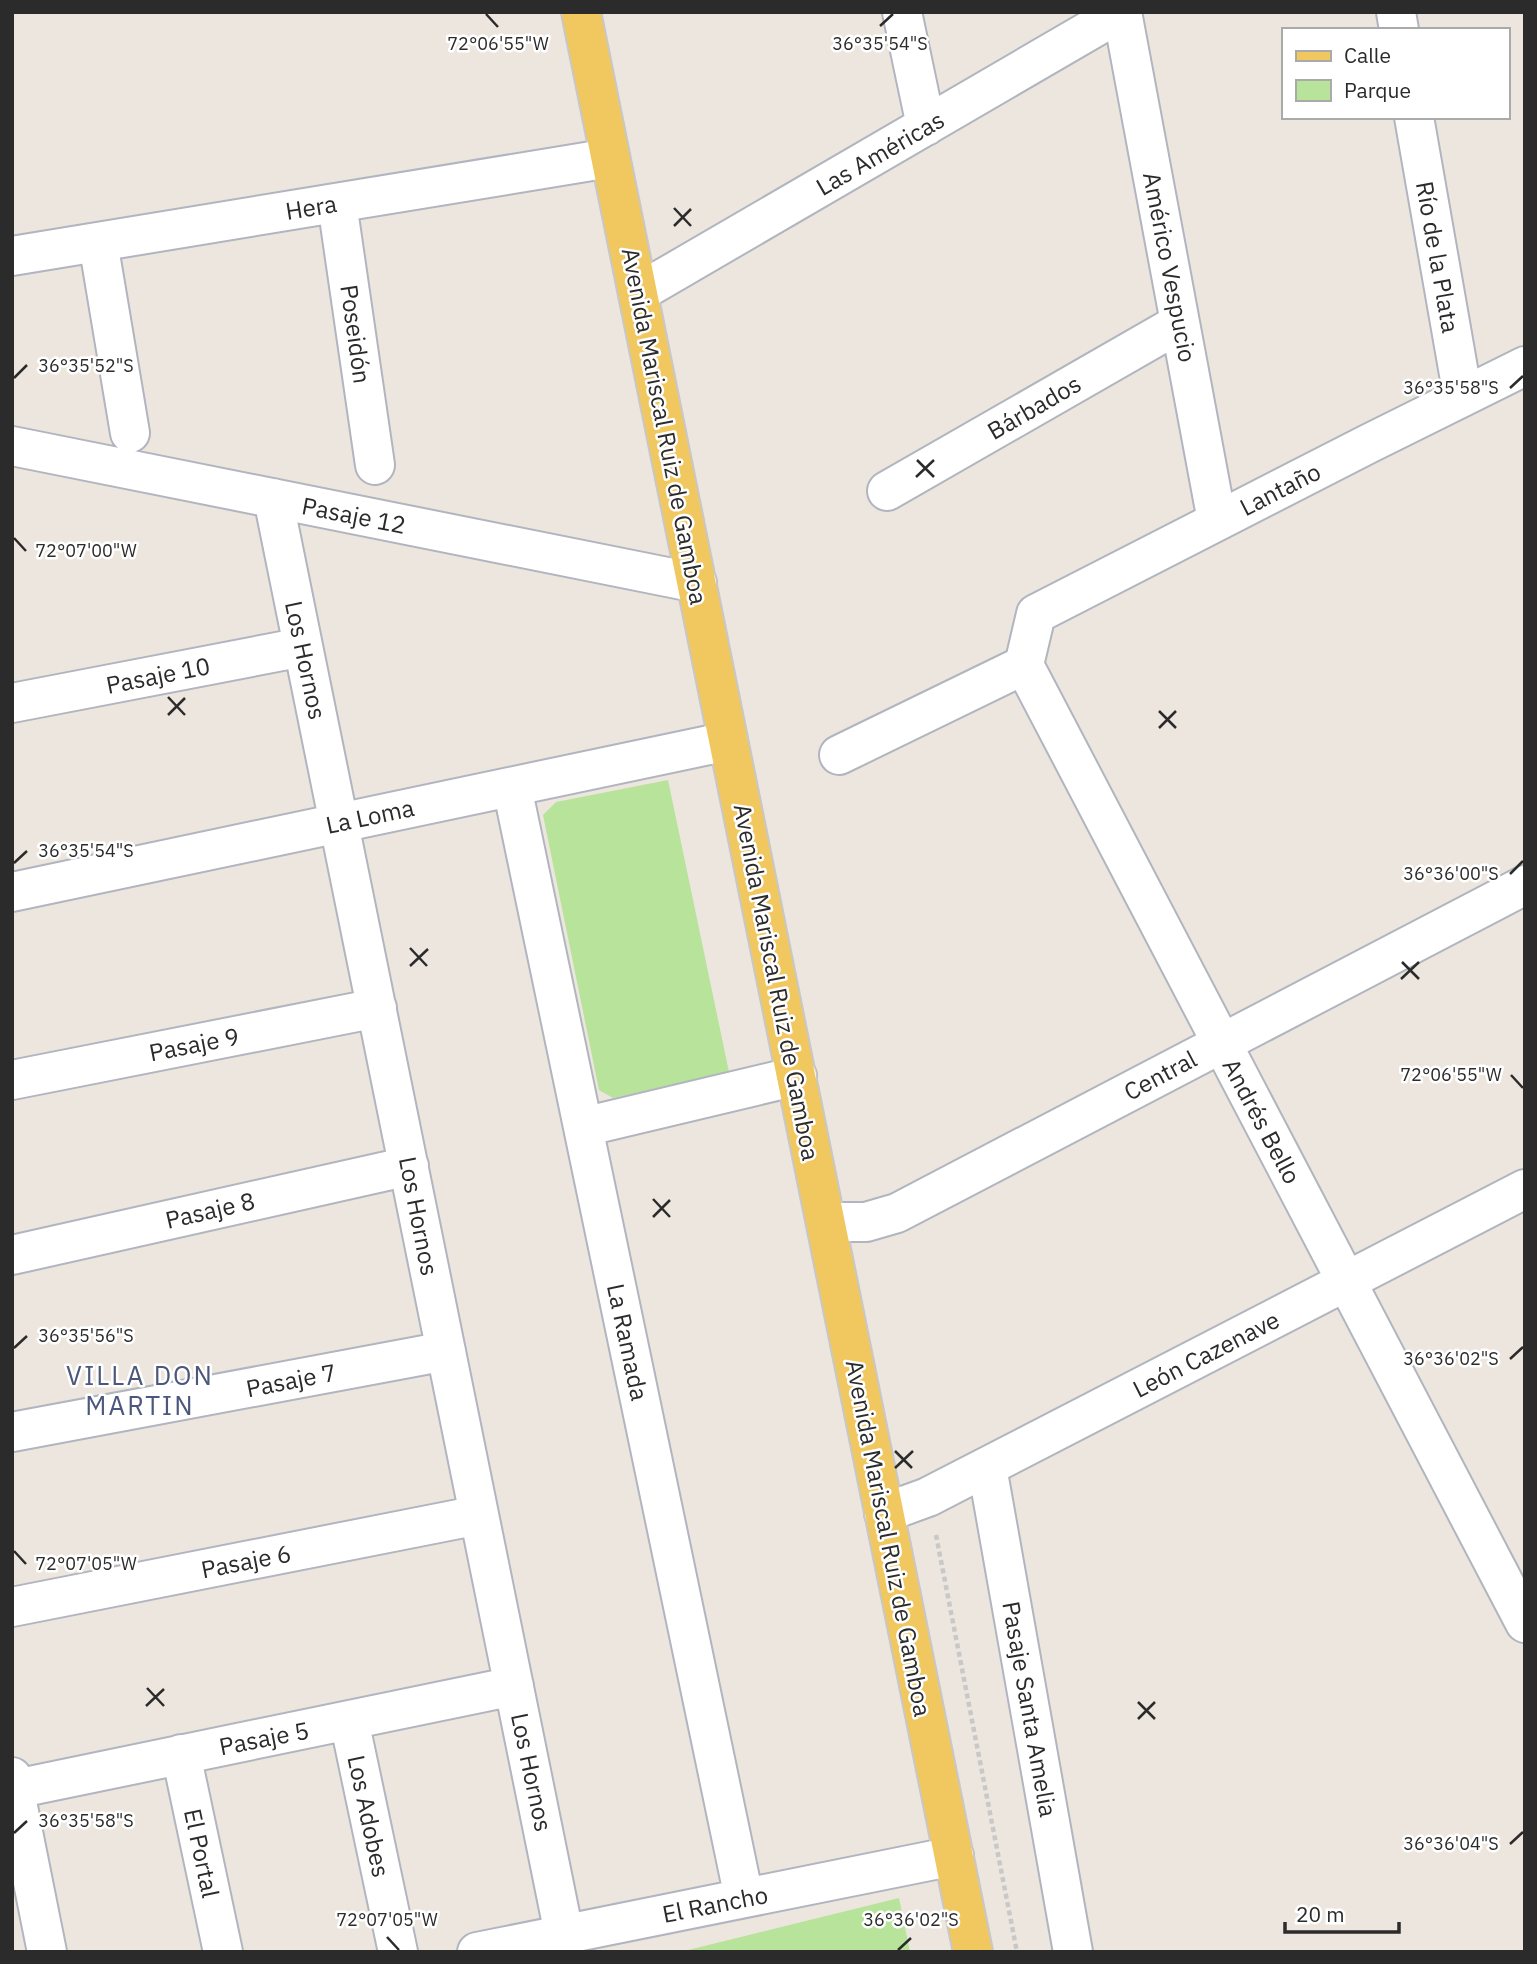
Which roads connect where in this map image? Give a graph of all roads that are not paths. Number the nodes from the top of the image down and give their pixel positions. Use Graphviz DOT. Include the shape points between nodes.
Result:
graph roads {
  1 [pos="581,12"];
  2 [pos="902,12"];
  3 [pos="1122,12"];
  4 [pos="1414,119"];
  5 [pos="926,126"];
  6 [pos="610,158"];
  7 [pos="337,203"];
  8 [pos="98,242"];
  9 [pos="12,256"];
  10 [pos="638,293"];
  11 [pos="1180,323"];
  12 [pos="1525,366"];
  13 [pos="1463,397"];
  14 [pos="130,433"];
  15 [pos="12,446"];
  16 [pos="375,465"];
  17 [pos="887,491"];
  18 [pos="273,498"];
  19 [pos="1217,521"];
  20 [pos="696,583"];
  21 [pos="303,647"];
  22 [pos="1024,665"];
  23 [pos="12,703"];
  24 [pos="729,741"];
  25 [pos="839,755"];
  26 [pos="512,787"];
  27 [pos="339,823"];
  28 [pos="1525,885"];
  29 [pos="12,892"];
  30 [pos="377,1008"];
  31 [pos="1222,1042"];
  32 [pos="797,1076"];
  33 [pos="12,1080"];
  34 [pos="583,1127"];
  35 [pos="408,1166"];
  36 [pos="1525,1189"];
  37 [pos="826,1222"];
  38 [pos="12,1255"];
  39 [pos="1346,1281"];
  40 [pos="446,1351"];
  41 [pos="12,1432"];
  42 [pos="987,1467"];
  43 [pos="884,1513"];
  44 [pos="479,1515"];
  45 [pos="12,1607"];
  46 [pos="1525,1623"];
  47 [pos="514,1686"];
  48 [pos="349,1720"];
  49 [pos="181,1754"];
  50 [pos="13,1783"];
  51 [pos="20,1853"];
  52 [pos="954,1856"];
  53 [pos="744,1898"];
  54 [pos="565,1934"];
  55 [pos="47,1952"];
  56 [pos="223,1952"];
  57 [pos="398,1952"];
  58 [pos="477,1952"];
  59 [pos="973,1952"];
  60 [pos="1073,1952"];
  1 -- 6 [label="main road, Avenida Mariscal Ruiz de Gamboa"];
  2 -- 5 [label="street"];
  3 -- 5 [label="street, Las Américas"];
  3 -- 11 [label="street, Américo Vespucio"];
  4 -- 13 [label="street, Río de la Plata"];
  5 -- 10 [label="street, Las Américas"];
  6 -- 7 [label="street, Hera"];
  6 -- 10 [label="main road, Avenida Mariscal Ruiz de Gamboa"];
  7 -- 8 [label="street, Hera"];
  7 -- 16 [label="street, Poseidón"];
  8 -- 9 [label="street, Hera"];
  8 -- 14 [label="street"];
  10 -- 20 [label="main road, Avenida Mariscal Ruiz de Gamboa"];
  11 -- 17 [label="street, Bárbados"];
  11 -- 19 [label="street, Américo Vespucio"];
  12 -- 13 [label="street, Lantaño"];
  13 -- 19 [label="street, Lantaño"];
  15 -- 18 [label="street, Pasaje 12"];
  18 -- 20 [label="street, Pasaje 12"];
  18 -- 21 [label="street, Los Hornos"];
  19 -- 22 [label="street, Lantaño" via="1036,614"];
  20 -- 24 [label="main road, Avenida Mariscal Ruiz de Gamboa"];
  21 -- 23 [label="street, Pasaje 10"];
  21 -- 27 [label="street, Los Hornos"];
  22 -- 25 [label="street"];
  22 -- 31 [label="street, Andrés Bello"];
  24 -- 26 [label="street, La Loma"];
  24 -- 32 [label="main road, Avenida Mariscal Ruiz de Gamboa"];
  26 -- 27 [label="street, La Loma"];
  26 -- 34 [label="street, La Ramada"];
  27 -- 29 [label="street, La Loma"];
  27 -- 30 [label="street, Los Hornos"];
  28 -- 31 [label="street, Central"];
  30 -- 33 [label="street, Pasaje 9"];
  30 -- 35 [label="street, Los Hornos"];
  31 -- 37 [label="street, Central" via="897,1213 866,1222"];
  31 -- 39 [label="street, Andrés Bello"];
  32 -- 34 [label="street"];
  32 -- 37 [label="main road, Avenida Mariscal Ruiz de Gamboa"];
  34 -- 53 [label="street, La Ramada"];
  35 -- 38 [label="street, Pasaje 8"];
  35 -- 40 [label="street, Los Hornos"];
  36 -- 39 [label="street, León Cazenave"];
  37 -- 43 [label="main road, Avenida Mariscal Ruiz de Gamboa"];
  39 -- 42 [label="street, León Cazenave"];
  39 -- 46 [label="street, Andrés Bello"];
  40 -- 41 [label="street, Pasaje 7"];
  40 -- 44 [label="street, Los Hornos"];
  42 -- 43 [label="street, León Cazenave"];
  42 -- 60 [label="street, Pasaje Santa Amelia"];
  43 -- 52 [label="main road, Avenida Mariscal Ruiz de Gamboa"];
  44 -- 45 [label="street, Pasaje 6"];
  44 -- 47 [label="street, Los Hornos"];
  47 -- 48 [label="street, Pasaje 5"];
  47 -- 54 [label="street, Los Hornos"];
  48 -- 49 [label="street, Pasaje 5"];
  48 -- 57 [label="street, Los Adobes"];
  49 -- 50 [label="street, Pasaje 5"];
  49 -- 56 [label="street, El Portal"];
  50 -- 51 [label="street"];
  51 -- 55 [label="street"];
  52 -- 53 [label="street, El Rancho"];
  52 -- 59 [label="main road, Avenida Mariscal Ruiz de Gamboa"];
  53 -- 54 [label="street, El Rancho"];
  54 -- 58 [label="street, El Rancho"];
}
